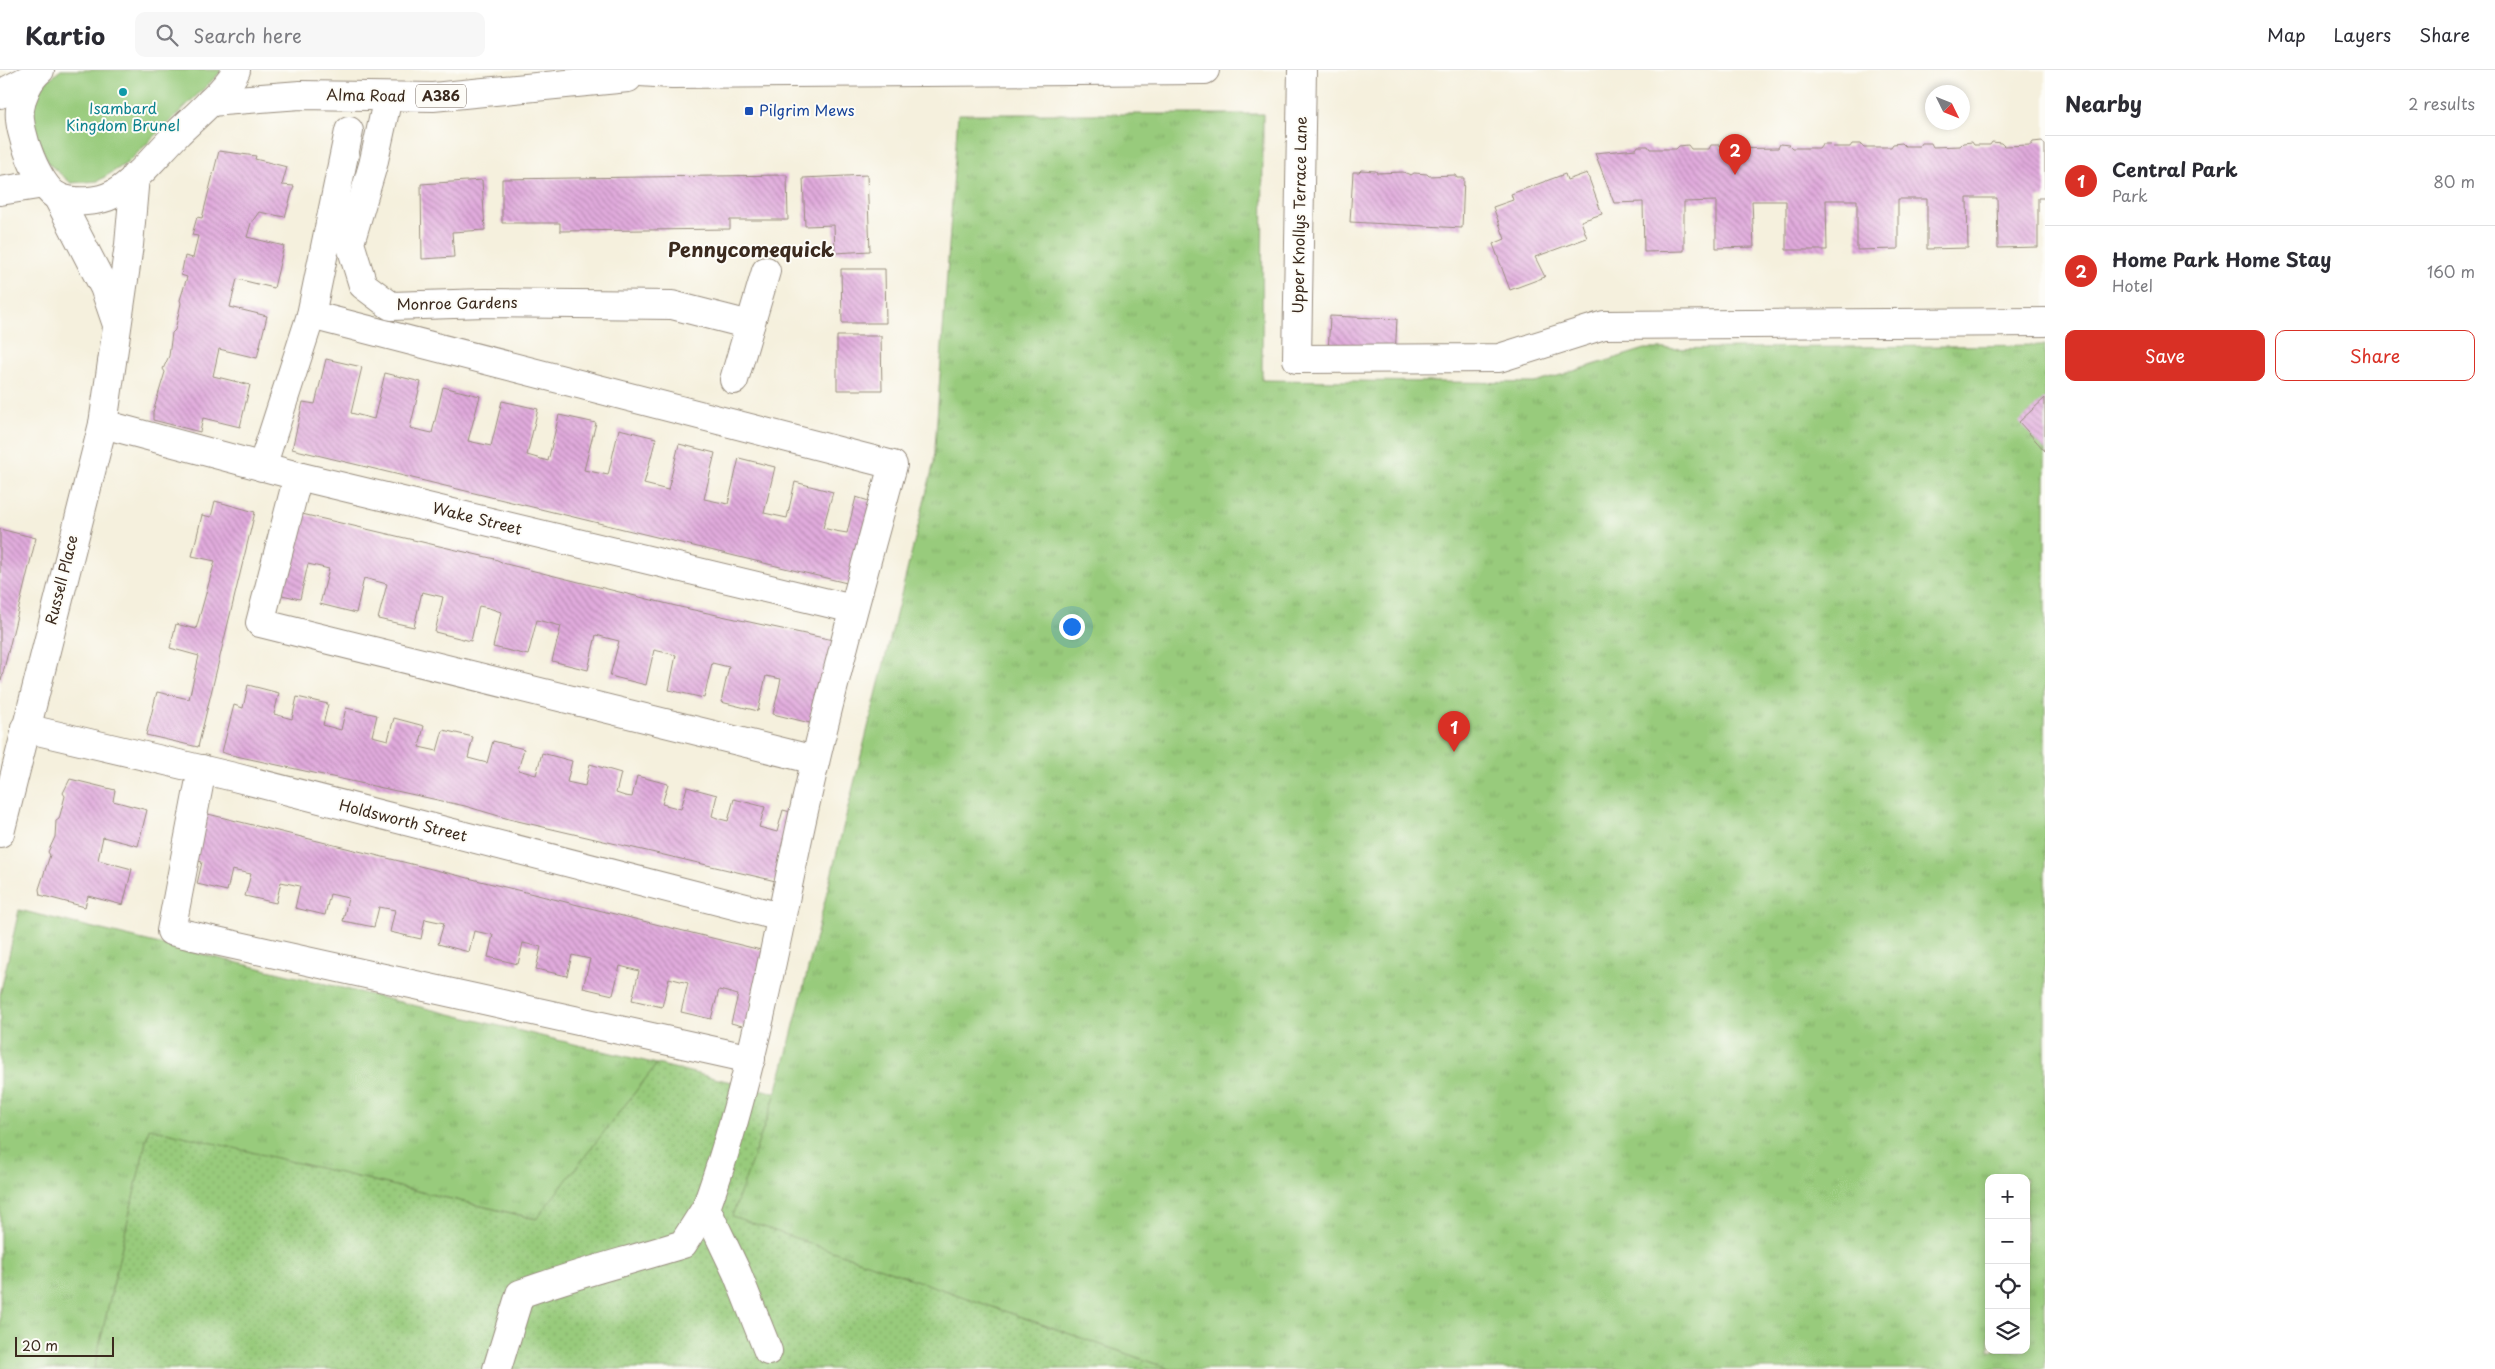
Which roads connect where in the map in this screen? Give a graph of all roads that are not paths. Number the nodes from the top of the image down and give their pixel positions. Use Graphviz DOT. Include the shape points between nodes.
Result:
graph roads {
  1 [pos="236,70"];
  2 [pos="607,70"];
  3 [pos="1205,70"];
  4 [pos="1302,70"];
  5 [pos="672,72"];
  6 [pos="35,74"];
  7 [pos="0,94"];
  8 [pos="388,97"];
  9 [pos="210,102"];
  10 [pos="350,131"];
  11 [pos="135,176"];
  12 [pos="50,190"];
  13 [pos="0,191"];
  14 [pos="766,271"];
  15 [pos="311,315"];
  16 [pos="2045,322"];
  17 [pos="750,325"];
  18 [pos="117,326"];
  19 [pos="734,380"];
  20 [pos="103,424"];
  21 [pos="262,466"];
  22 [pos="298,476"];
  23 [pos="854,609"];
  24 [pos="25,728"];
  25 [pos="815,760"];
  26 [pos="202,769"];
  27 [pos="0,833"];
  28 [pos="781,917"];
  29 [pos="751,1059"];
  30 [pos="706,1208"];
  31 [pos="768,1351"];
  32 [pos="497,1369"];
  1 -- 9 [label="street" via="234,77"];
  2 -- 5 [label="street, Alma Road / A386"];
  3 -- 5 [label="street, Alma Road / A386"];
  4 -- 16 [label="street, Upper Knollys Terrace Lane" via="1297,359 1498,358 1604,325"];
  5 -- 8 [label="street, Alma Road / A386" via="433,97"];
  6 -- 7 [label="street"];
  6 -- 12 [label="street" via="20,110 24,142"];
  8 -- 9 [label="street, Alma Road / A386" via="300,95"];
  8 -- 17 [label="street, Monroe Gardens" via="373,165 350,243 363,285 391,306 485,303 672,305"];
  9 -- 11 [label="street"];
  10 -- 15 [label="street"];
  11 -- 12 [label="street" via="114,194 90,201 71,201"];
  11 -- 18 [label="street, Russell Place" via="130,245"];
  12 -- 13 [label="street"];
  12 -- 18 [label="street" via="104,288"];
  14 -- 17 [label="street"];
  15 -- 21 [label="street"];
  15 -- 23 [label="street" via="893,465"];
  17 -- 19 [label="street"];
  18 -- 20 [label="street, Russell Place"];
  20 -- 21 [label="street, Wake Street"];
  20 -- 24 [label="street, Russell Place"];
  21 -- 22 [label="street, Wake Street"];
  22 -- 23 [label="street, Wake Street"];
  22 -- 25 [label="street" via="260,623"];
  23 -- 25 [label="street"];
  24 -- 26 [label="street, Holdsworth Street"];
  24 -- 27 [label="street, Russell Place"];
  25 -- 28 [label="street"];
  26 -- 28 [label="street, Holdsworth Street"];
  26 -- 29 [label="street" via="171,931"];
  28 -- 29 [label="street"];
  29 -- 30 [label="street" via="726,1154"];
  30 -- 31 [label="street" via="737,1272"];
  30 -- 32 [label="street" via="683,1244 615,1266 566,1277 520,1294"];
}
